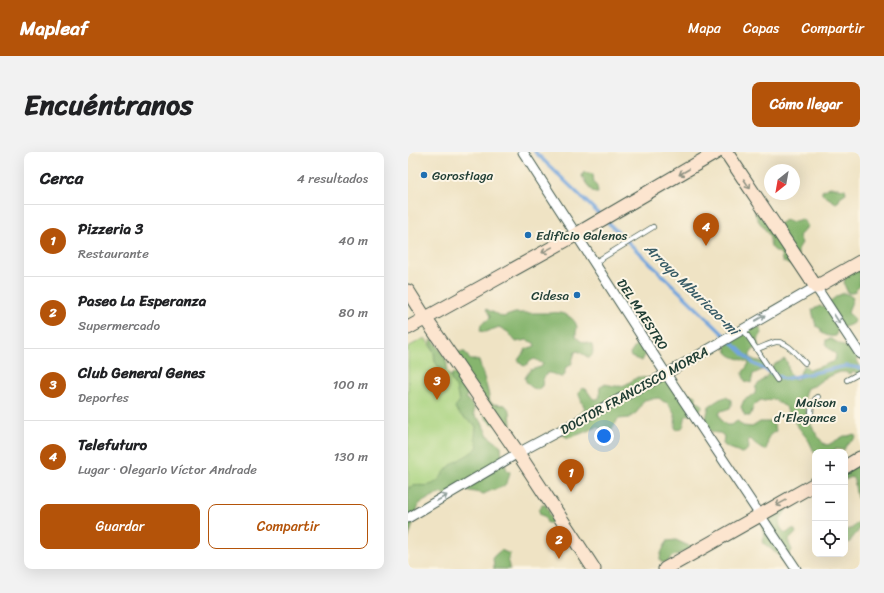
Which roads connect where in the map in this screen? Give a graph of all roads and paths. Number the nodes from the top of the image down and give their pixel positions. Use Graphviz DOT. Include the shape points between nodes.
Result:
graph roads {
  1 [pos="523,152"];
  2 [pos="717,152"];
  3 [pos="726,152"];
  4 [pos="653,227"];
  5 [pos="577,234"];
  6 [pos="860,262"];
  7 [pos="594,263"];
  8 [pos="816,287"];
  9 [pos="408,291"];
  10 [pos="425,318"];
  11 [pos="408,328"];
  12 [pos="743,329"];
  13 [pos="757,348"];
  14 [pos="860,354"];
  15 [pos="805,363"];
  16 [pos="860,373"];
  17 [pos="666,374"];
  18 [pos="777,380"];
  19 [pos="847,380"];
  20 [pos="818,397"];
  21 [pos="811,414"];
  22 [pos="518,453"];
  23 [pos="860,458"];
  24 [pos="848,465"];
  25 [pos="813,485"];
  26 [pos="759,515"];
  27 [pos="408,518"];
  28 [pos="594,569"];
  29 [pos="665,569"];
  30 [pos="796,569"];
  1 -- 5 [label="street, DEL MAESTRO"];
  2 -- 5 [label="street, one-way"];
  3 -- 8 [label="street, one-way"];
  4 -- 7 [label="lane"];
  5 -- 7 [label="street, DEL MAESTRO"];
  5 -- 10 [label="street, one-way"];
  6 -- 8 [label="street, DOCTOR FRANCISCO MORRA"];
  7 -- 17 [label="street, DEL MAESTRO"];
  12 -- 8 [label="street, DOCTOR FRANCISCO MORRA, one-way"];
  8 -- 14 [label="street, one-way"];
  9 -- 10 [label="street"];
  10 -- 11 [label="street"];
  10 -- 22 [label="street"];
  12 -- 13 [label="lane"];
  12 -- 17 [label="street, DOCTOR FRANCISCO MORRA"];
  13 -- 15 [label="lane" via="782,343"];
  13 -- 18 [label="lane"];
  16 -- 19 [label="lane"];
  17 -- 22 [label="street, DOCTOR FRANCISCO MORRA"];
  17 -- 26 [label="street, DEL MAESTRO"];
  20 -- 21 [label="lane" via="811,407"];
  27 -- 22 [label="street, DOCTOR FRANCISCO MORRA, one-way"];
  22 -- 28 [label="street"];
  23 -- 24 [label="street"];
  25 -- 26 [label="street, one-way"];
  26 -- 29 [label="street"];
  26 -- 30 [label="street, DEL MAESTRO"];
}
